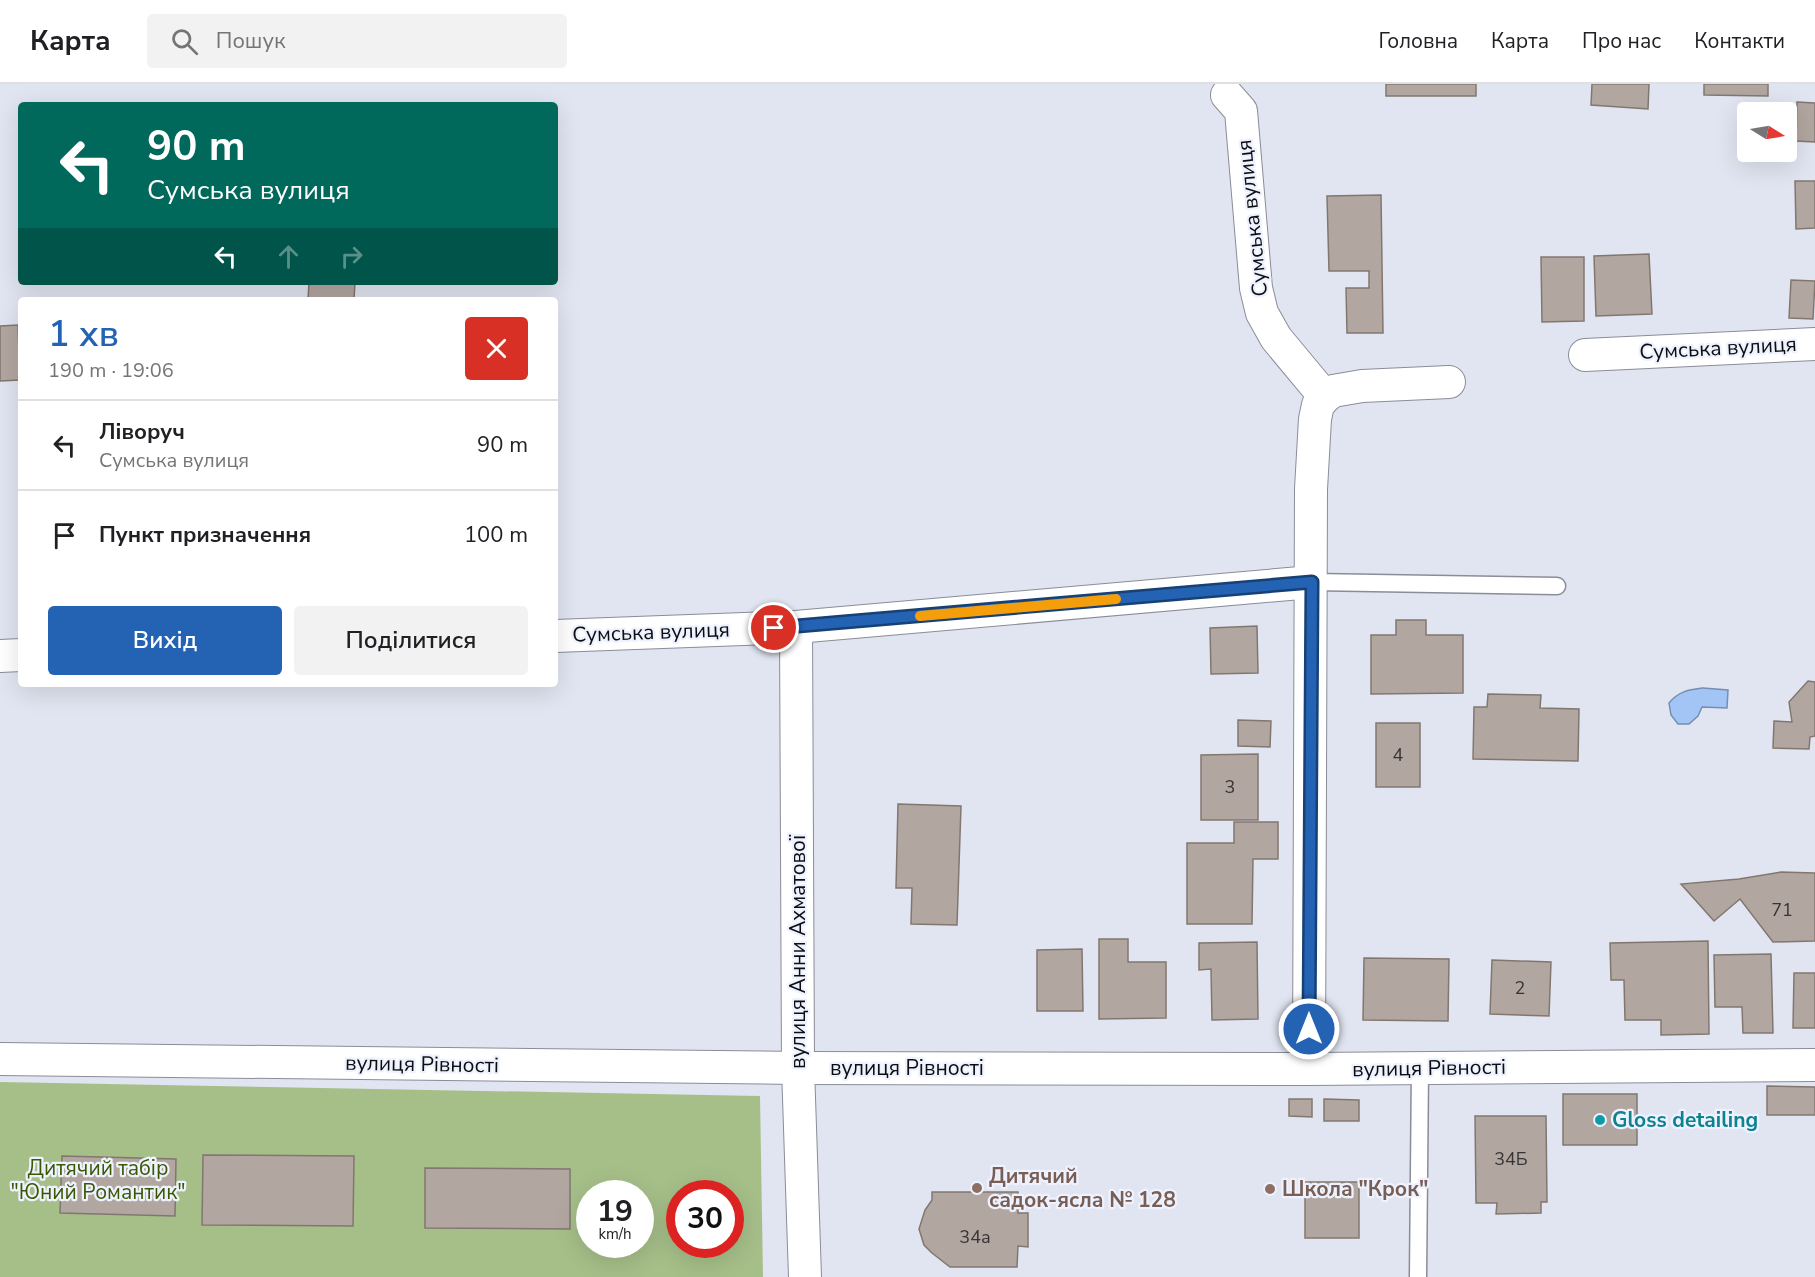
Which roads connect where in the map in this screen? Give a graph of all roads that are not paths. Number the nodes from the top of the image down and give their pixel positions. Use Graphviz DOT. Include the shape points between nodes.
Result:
graph roads {
  1 [pos="1227,95"];
  2 [pos="1815,344"];
  3 [pos="1585,355"];
  4 [pos="1449,382"];
  5 [pos="1325,397"];
  6 [pos="1312,582"];
  7 [pos="1557,586"];
  8 [pos="796,627"];
  9 [pos="558,636"];
  10 [pos="0,656"];
  11 [pos="18,656"];
  12 [pos="0,1059"];
  13 [pos="1815,1065"];
  14 [pos="798,1068"];
  15 [pos="1420,1068"];
  16 [pos="1309,1069"];
  17 [pos="805,1277"];
  18 [pos="1418,1277"];
  1 -- 5 [label="street, Сумська вулиця" via="1241,111 1256,288 1262,313 1276,338"];
  2 -- 3 [label="street, Сумська вулиця"];
  4 -- 5 [label="street" via="1362,386 1333,391"];
  5 -- 6 [label="street" via="1318,405 1315,419"];
  6 -- 7 [label="lane"];
  6 -- 8 [label="street, Сумська вулиця"];
  6 -- 16 [label="street"];
  8 -- 9 [label="street, Сумська вулиця"];
  8 -- 14 [label="street, вулиця Анни Ахматової"];
  10 -- 11 [label="street"];
  12 -- 14 [label="street, вулиця Рівності"];
  13 -- 15 [label="street, вулиця Рівності"];
  14 -- 16 [label="street, вулиця Рівності"];
  14 -- 17 [label="street, вулиця Анни Ахматової"];
  15 -- 16 [label="street, вулиця Рівності"];
  15 -- 18 [label="lane"];
}
